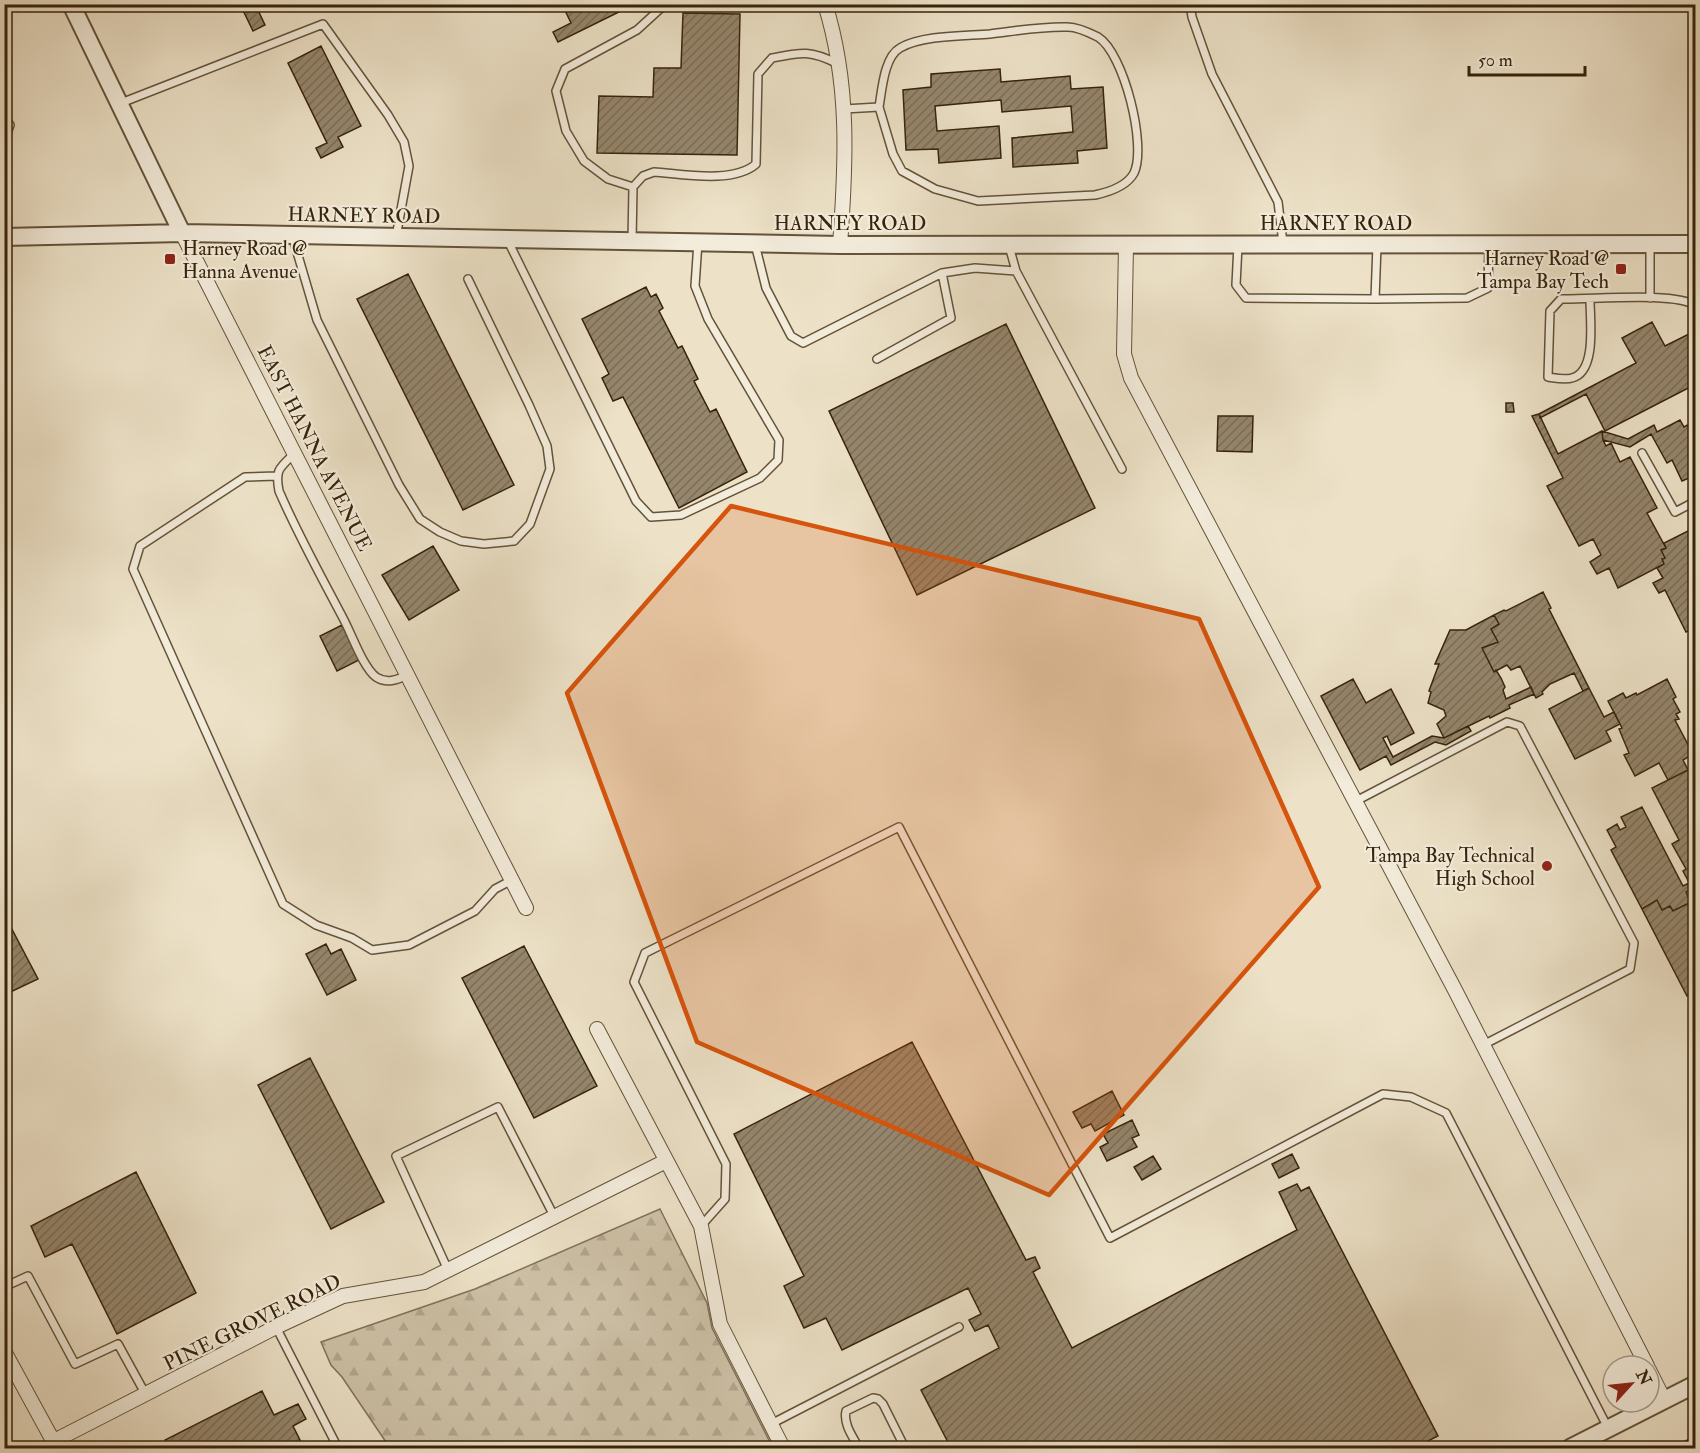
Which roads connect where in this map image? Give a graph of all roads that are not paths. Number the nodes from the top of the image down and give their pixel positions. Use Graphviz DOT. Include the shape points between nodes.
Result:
graph roads {
  1 [pos="71,4"];
  2 [pos="668,4"];
  3 [pos="825,4"];
  4 [pos="1190,4"];
  5 [pos="841,65"];
  6 [pos="118,104"];
  7 [pos="879,107"];
  8 [pos="844,109"];
  9 [pos="4,116"];
  10 [pos="4,141"];
  11 [pos="633,187"];
  12 [pos="182,233"];
  13 [pos="292,235"];
  14 [pos="4,237"];
  15 [pos="396,237"];
  16 [pos="507,239"];
  17 [pos="632,241"];
  18 [pos="698,242"];
  19 [pos="755,244"];
  20 [pos="1238,244"];
  21 [pos="1283,244"];
  22 [pos="1377,244"];
  23 [pos="1489,244"];
  24 [pos="1650,244"];
  25 [pos="1695,244"];
  26 [pos="840,245"];
  27 [pos="1009,245"];
  28 [pos="1126,245"];
  29 [pos="1016,271"];
  30 [pos="942,273"];
  31 [pos="468,279"];
  32 [pos="1375,298"];
  33 [pos="1650,298"];
  34 [pos="1590,300"];
  35 [pos="1695,306"];
  36 [pos="877,359"];
  37 [pos="1642,453"];
  38 [pos="294,454"];
  39 [pos="1122,469"];
  40 [pos="276,476"];
  41 [pos="1695,501"];
  42 [pos="407,675"];
  43 [pos="1356,801"];
  44 [pos="512,880"];
  45 [pos="526,908"];
  46 [pos="597,1029"];
  47 [pos="1483,1045"];
  48 [pos="666,1161"];
  49 [pos="554,1216"];
  50 [pos="701,1226"];
  51 [pos="448,1270"];
  52 [pos="4,1287"];
  53 [pos="276,1327"];
  54 [pos="958,1327"];
  55 [pos="4,1351"];
  56 [pos="1641,1354"];
  57 [pos="1695,1384"];
  58 [pos="1661,1394"];
  59 [pos="146,1395"];
  60 [pos="1664,1400"];
  61 [pos="771,1424"];
  62 [pos="1608,1429"];
  63 [pos="55,1445"];
  64 [pos="338,1449"];
  65 [pos="783,1449"];
  66 [pos="859,1449"];
  67 [pos="905,1449"];
  68 [pos="1570,1449"];
  1 -- 6 [label="street, EAST HANNA AVENUE"];
  2 -- 11 [label="lane" via="637,30 565,69 556,91 566,131 584,160 608,178"];
  3 -- 5 [label="street"];
  4 -- 21 [label="lane" via="1212,74 1278,202"];
  5 -- 8 [label="street"];
  5 -- 11 [label="lane" via="818,54 772,58 758,74 756,164 748,171 730,176 654,172 643,176"];
  6 -- 12 [label="street, EAST HANNA AVENUE"];
  6 -- 15 [label="lane" via="323,24 404,141 409,166"];
  7 -- 7 [label="lane" via="902,171 935,189 978,201 1113,191 1133,176 1138,161 1135,123 1122,69 1110,47 1098,37 1070,27 922,40 898,49 885,70"];
  7 -- 8 [label="lane"];
  8 -- 26 [label="street"];
  9 -- 10 [label="lane" via="10,125"];
  11 -- 17 [label="lane"];
  12 -- 13 [label="street, HARNEY ROAD"];
  12 -- 14 [label="street, HARNEY ROAD"];
  12 -- 38 [label="street, EAST HANNA AVENUE"];
  13 -- 15 [label="street, HARNEY ROAD"];
  13 -- 31 [label="lane" via="317,320 399,485 420,519 461,541 514,541 530,524 550,469 547,446"];
  15 -- 16 [label="street, HARNEY ROAD"];
  16 -- 17 [label="street, HARNEY ROAD"];
  16 -- 18 [label="lane" via="636,501 651,517 681,515 760,478 778,460 778,440 708,319 695,286"];
  17 -- 18 [label="street, HARNEY ROAD"];
  18 -- 19 [label="street, HARNEY ROAD"];
  19 -- 26 [label="street, HARNEY ROAD"];
  19 -- 30 [label="lane" via="766,288 791,336 803,343"];
  20 -- 21 [label="street, HARNEY ROAD"];
  20 -- 28 [label="street, HARNEY ROAD"];
  20 -- 32 [label="lane" via="1236,285 1246,298"];
  21 -- 22 [label="street, HARNEY ROAD"];
  22 -- 23 [label="street, HARNEY ROAD"];
  22 -- 32 [label="lane"];
  23 -- 24 [label="street, HARNEY ROAD"];
  23 -- 32 [label="lane" via="1488,288 1467,297"];
  24 -- 25 [label="street, HARNEY ROAD"];
  24 -- 33 [label="lane"];
  26 -- 27 [label="street, HARNEY ROAD"];
  27 -- 28 [label="street, HARNEY ROAD"];
  27 -- 29 [label="lane"];
  28 -- 43 [label="street" via="1124,354 1131,378"];
  29 -- 30 [label="lane" via="975,268"];
  29 -- 39 [label="lane"];
  30 -- 36 [label="lane" via="951,318"];
  33 -- 34 [label="lane"];
  33 -- 35 [label="lane" via="1689,301"];
  34 -- 34 [label="lane" via="1561,299 1550,311 1548,377 1572,378 1587,364"];
  37 -- 41 [label="lane" via="1675,512"];
  38 -- 40 [label="lane"];
  38 -- 42 [label="street, EAST HANNA AVENUE"];
  40 -- 42 [label="lane" via="282,498 369,668 386,681"];
  40 -- 44 [label="lane" via="245,477 235,483 140,546 133,569 283,904 316,925 372,950 409,945 475,911 495,889"];
  42 -- 44 [label="street, EAST HANNA AVENUE"];
  43 -- 47 [label="street"];
  43 -- 47 [label="lane" via="1507,722 1520,726 1634,943 1630,969"];
  44 -- 45 [label="street, EAST HANNA AVENUE"];
  46 -- 48 [label="street"];
  47 -- 56 [label="street"];
  48 -- 49 [label="street, PINE GROVE ROAD"];
  48 -- 50 [label="street"];
  49 -- 51 [label="street, PINE GROVE ROAD"];
  49 -- 51 [label="lane" via="498,1107 396,1156"];
  50 -- 61 [label="street" via="720,1324"];
  50 -- 62 [label="lane" via="725,1199 726,1164 634,982 645,953 899,827 1110,1238 1383,1094 1411,1097 1446,1113"];
  51 -- 53 [label="street, PINE GROVE ROAD" via="424,1282 343,1296"];
  52 -- 59 [label="lane" via="28,1276 75,1364 118,1344"];
  53 -- 59 [label="street, PINE GROVE ROAD"];
  53 -- 64 [label="lane"];
  54 -- 61 [label="lane"];
  55 -- 63 [label="street"];
  57 -- 60 [label="street"];
  58 -- 60 [label="street"];
  59 -- 63 [label="street, PINE GROVE ROAD"];
  60 -- 62 [label="street"];
  61 -- 65 [label="street"];
  62 -- 68 [label="street"];
  66 -- 67 [label="lane" via="845,1414 873,1398 883,1404"];
}
